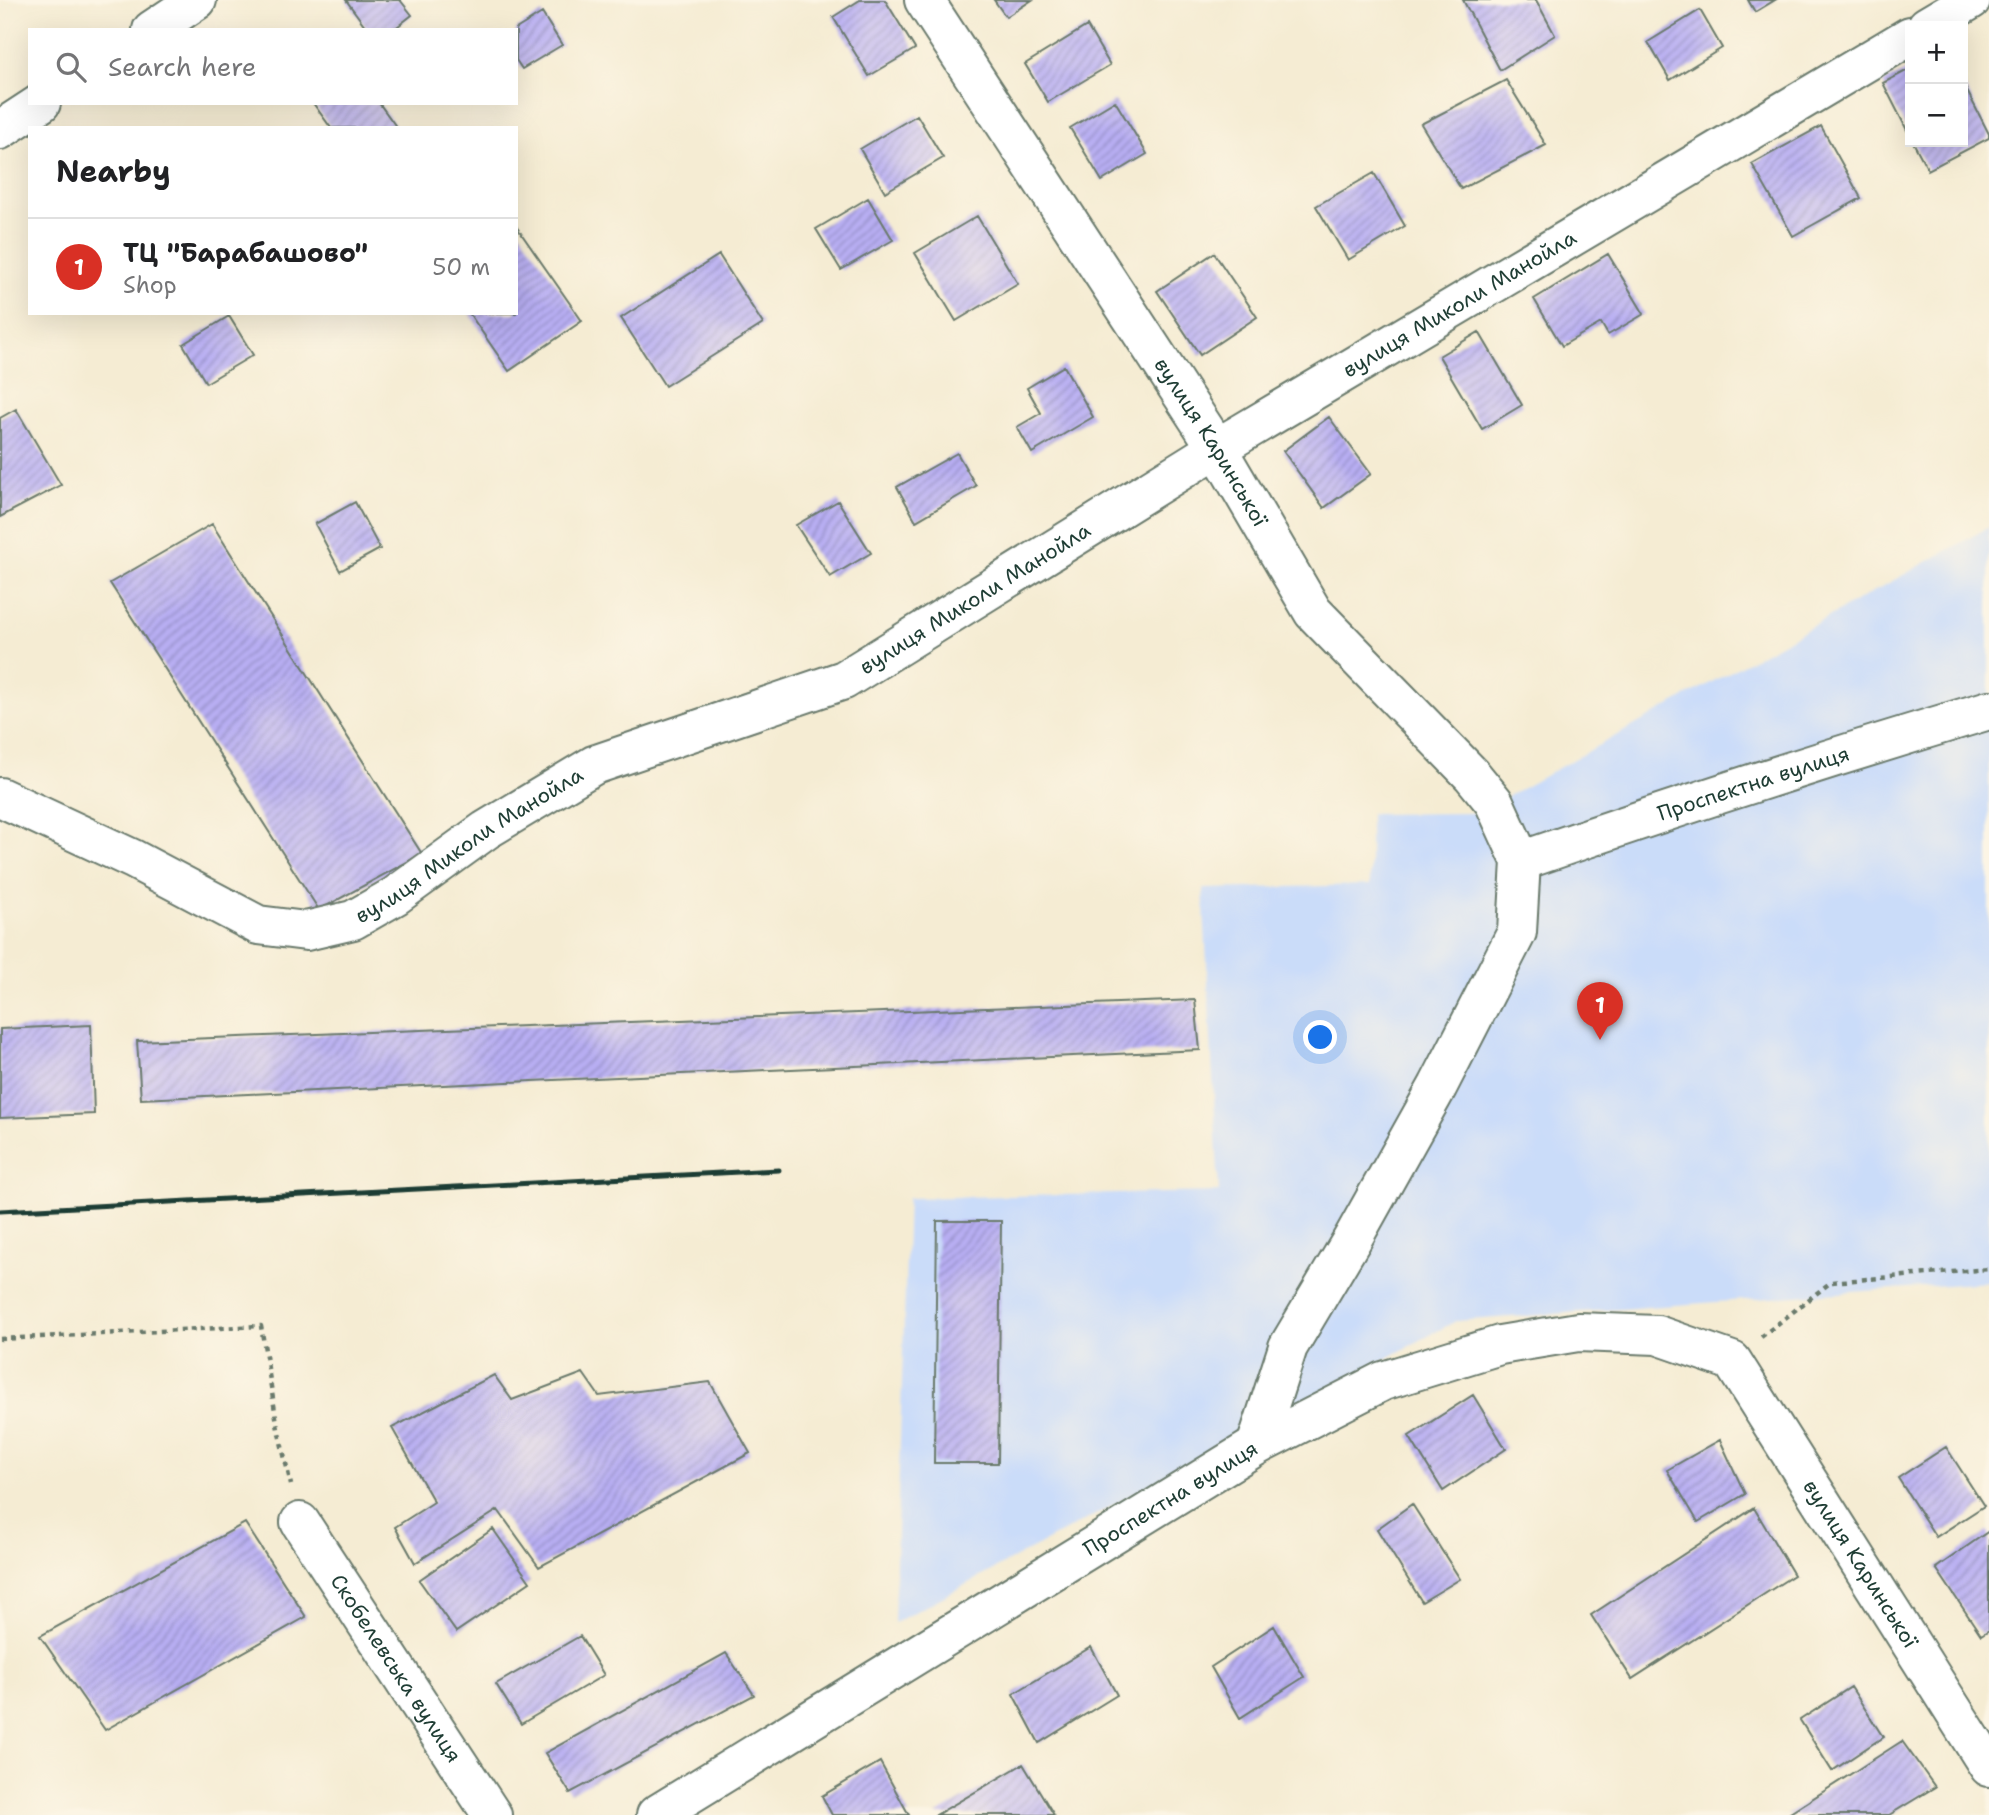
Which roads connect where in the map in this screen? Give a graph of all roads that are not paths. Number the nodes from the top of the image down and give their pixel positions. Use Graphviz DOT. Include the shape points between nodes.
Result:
graph roads {
  1 [pos="197,0"];
  2 [pos="924,0"];
  3 [pos="1971,0"];
  4 [pos="1935,21"];
  5 [pos="155,28"];
  6 [pos="1905,39"];
  7 [pos="38,105"];
  8 [pos="0,130"];
  9 [pos="1217,448"];
  10 [pos="1989,710"];
  11 [pos="0,797"];
  12 [pos="1521,861"];
  13 [pos="1732,1361"];
  14 [pos="1256,1446"];
  15 [pos="300,1522"];
  16 [pos="1989,1767"];
  17 [pos="492,1815"];
  18 [pos="656,1815"];
  1 -- 5 [label="street"];
  2 -- 9 [label="street, вулиця Каринської"];
  3 -- 4 [label="street"];
  6 -- 9 [label="street, вулиця Миколи Манойла"];
  7 -- 8 [label="street"];
  9 -- 11 [label="street, вулиця Миколи Манойла" via="844,680 594,765 486,830 395,896 353,920 306,930 258,925 133,859"];
  9 -- 12 [label="street, вулиця Каринської" via="1313,612 1472,775 1494,802"];
  10 -- 12 [label="street, Проспектна вулиця" via="1680,806"];
  12 -- 14 [label="street" via="1517,932 1438,1086 1288,1347"];
  13 -- 14 [label="street, Проспектна вулиця" via="1657,1335 1578,1332 1500,1345 1383,1381"];
  13 -- 16 [label="street, вулиця Каринської"];
  14 -- 18 [label="street, Проспектна вулиця"];
  15 -- 17 [label="street, Скобелевська вулиця"];
}
